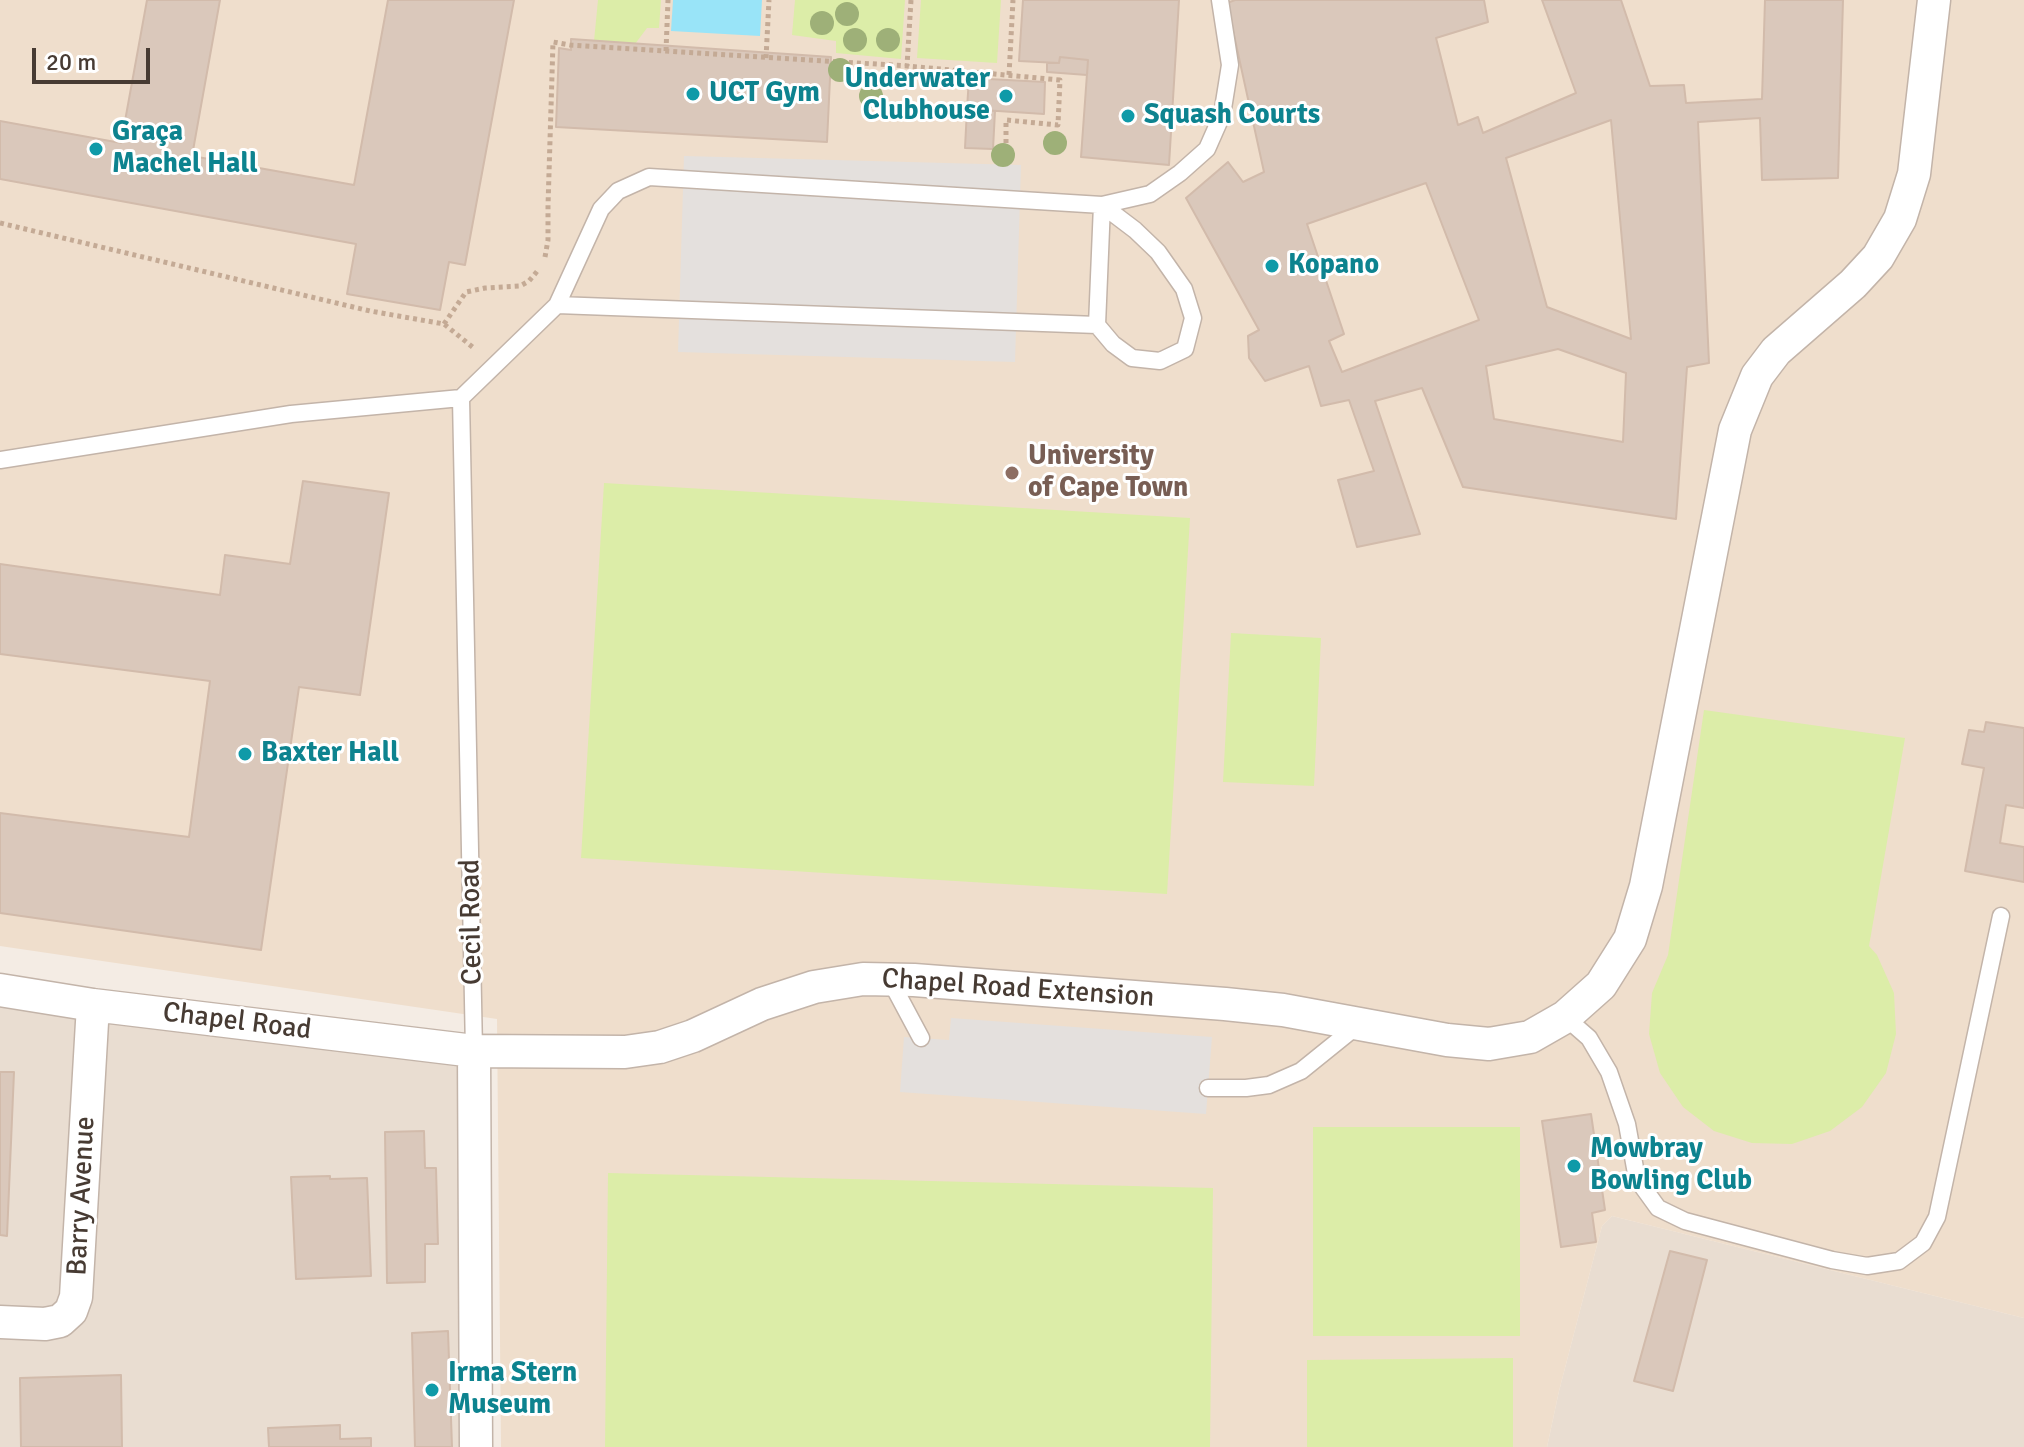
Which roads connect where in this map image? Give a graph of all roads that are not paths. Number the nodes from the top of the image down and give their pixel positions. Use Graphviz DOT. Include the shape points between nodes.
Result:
graph roads {
  1 [pos="1220,0"];
  2 [pos="1934,0"];
  3 [pos="1102,205"];
  4 [pos="557,305"];
  5 [pos="1097,325"];
  6 [pos="461,398"];
  7 [pos="0,460"];
  8 [pos="2001,916"];
  9 [pos="890,980"];
  10 [pos="0,990"];
  11 [pos="93,1005"];
  12 [pos="1565,1017"];
  13 [pos="1359,1024"];
  14 [pos="921,1038"];
  15 [pos="474,1051"];
  16 [pos="1208,1088"];
  17 [pos="0,1322"];
  18 [pos="476,1447"];
  1 -- 3 [label="lane" via="1230,65 1222,115 1207,149 1150,194"];
  2 -- 12 [label="street, Chapel Road Extension" via="1914,174 1900,219 1878,257 1776,351 1757,376 1735,430 1646,886 1630,939 1601,985"];
  3 -- 4 [label="lane" via="649,177 618,191 601,209"];
  3 -- 5 [label="lane"];
  3 -- 5 [label="lane" via="1158,252 1184,289 1193,318 1185,349 1160,361 1132,358"];
  4 -- 5 [label="lane"];
  4 -- 6 [label="lane"];
  6 -- 7 [label="lane" via="291,414"];
  6 -- 15 [label="lane, Cecil Road"];
  8 -- 12 [label="lane" via="1937,1217 1923,1243 1899,1261 1867,1266 1832,1260 1685,1221 1658,1208 1637,1179 1627,1124 1609,1072 1589,1038"];
  9 -- 13 [label="street, Chapel Road Extension" via="1225,1004"];
  9 -- 14 [label="lane"];
  9 -- 15 [label="street, Chapel Road Extension" via="814,987 660,1047 625,1052"];
  10 -- 11 [label="street, Chapel Road"];
  11 -- 15 [label="street, Chapel Road"];
  11 -- 17 [label="street, Barry Avenue" via="76,1297 60,1321"];
  12 -- 13 [label="street, Chapel Road Extension" via="1530,1037 1489,1044"];
  13 -- 16 [label="lane" via="1301,1071 1269,1085"];
  15 -- 18 [label="street, Cecil Road"];
}
